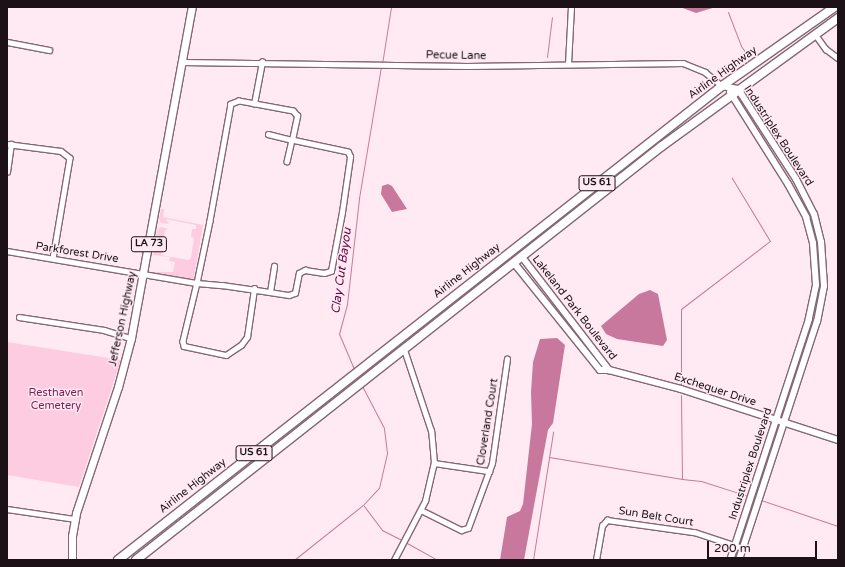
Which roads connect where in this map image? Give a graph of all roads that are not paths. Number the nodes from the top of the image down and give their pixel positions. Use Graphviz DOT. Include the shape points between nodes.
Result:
graph roads {
  1 [pos="192,7"];
  2 [pos="571,7"];
  3 [pos="835,7"];
  4 [pos="838,18"];
  5 [pos="815,34"];
  6 [pos="7,42"];
  7 [pos="49,50"];
  8 [pos="838,58"];
  9 [pos="182,62"];
  10 [pos="262,62"];
  11 [pos="568,64"];
  12 [pos="722,86"];
  13 [pos="735,92"];
  14 [pos="254,104"];
  15 [pos="268,134"];
  16 [pos="292,140"];
  17 [pos="9,144"];
  18 [pos="286,161"];
  19 [pos="7,172"];
  20 [pos="553,217"];
  21 [pos="559,226"];
  22 [pos="515,248"];
  23 [pos="7,251"];
  24 [pos="508,253"];
  25 [pos="522,257"];
  26 [pos="53,258"];
  27 [pos="514,263"];
  28 [pos="274,266"];
  29 [pos="144,273"];
  30 [pos="537,277"];
  31 [pos="529,282"];
  32 [pos="197,283"];
  33 [pos="254,289"];
  34 [pos="270,292"];
  35 [pos="550,293"];
  36 [pos="542,298"];
  37 [pos="19,317"];
  38 [pos="570,319"];
  39 [pos="563,324"];
  40 [pos="132,338"];
  41 [pos="397,340"];
  42 [pos="404,350"];
  43 [pos="599,355"];
  44 [pos="507,359"];
  45 [pos="592,361"];
  46 [pos="609,370"];
  47 [pos="776,420"];
  48 [pos="784,423"];
  49 [pos="285,428"];
  50 [pos="292,438"];
  51 [pos="838,440"];
  52 [pos="434,463"];
  53 [pos="489,471"];
  54 [pos="222,478"];
  55 [pos="229,487"];
  56 [pos="7,509"];
  57 [pos="421,510"];
  58 [pos="74,519"];
  59 [pos="150,535"];
  60 [pos="156,544"];
  61 [pos="735,545"];
  62 [pos="743,548"];
  63 [pos="72,560"];
  64 [pos="118,560"];
  65 [pos="136,560"];
  66 [pos="394,560"];
  67 [pos="596,560"];
  68 [pos="730,560"];
  69 [pos="739,560"];
  1 -- 9 [label="main road, Jefferson Highway / LA 73"];
  2 -- 11 [label="street"];
  3 -- 12 [label="highway, Airline Highway / US 61"];
  4 -- 5 [label="highway, Airline Highway / US 61"];
  5 -- 8 [label="street" via="826,49"];
  5 -- 13 [label="highway, Airline Highway / US 61"];
  6 -- 7 [label="street"];
  9 -- 10 [label="street, Pecue Lane"];
  9 -- 29 [label="main road, Jefferson Highway / LA 73"];
  10 -- 11 [label="street, Pecue Lane" via="467,66"];
  10 -- 14 [label="street"];
  11 -- 12 [label="street, Pecue Lane" via="683,63 705,72"];
  12 -- 13 [label="street, Industriplex Boulevard"];
  12 -- 20 [label="highway, Airline Highway / US 61"];
  13 -- 21 [label="highway, Airline Highway / US 61"];
  13 -- 47 [label="street, Industriplex Boulevard" via="806,217 813,243 816,285 809,319"];
  13 -- 48 [label="street, Industriplex Boulevard" via="796,179 814,214 822,242 824,286 818,321"];
  14 -- 16 [label="street" via="293,111 297,116"];
  14 -- 32 [label="street" via="239,101 231,104"];
  15 -- 16 [label="street"];
  16 -- 18 [label="street"];
  16 -- 34 [label="street, Parkforest Drive" via="348,152 350,157 332,270 324,273 305,270 299,273 295,293 289,295"];
  17 -- 19 [label="street"];
  17 -- 26 [label="street" via="67,154 70,158"];
  20 -- 21 [label="highway"];
  20 -- 22 [label="highway, Airline Highway / US 61"];
  21 -- 25 [label="highway, Airline Highway / US 61"];
  22 -- 24 [label="highway, Airline Highway / US 61"];
  22 -- 25 [label="highway"];
  23 -- 26 [label="street, Parkforest Drive"];
  24 -- 27 [label="highway"];
  24 -- 41 [label="highway, Airline Highway / US 61"];
  25 -- 27 [label="highway, Airline Highway / US 61"];
  25 -- 30 [label="street, Lakeland Park Boulevard"];
  26 -- 29 [label="street, Parkforest Drive"];
  27 -- 31 [label="street, Lakeland Park Boulevard"];
  27 -- 42 [label="highway, Airline Highway / US 61"];
  28 -- 34 [label="street"];
  29 -- 32 [label="street, Parkforest Drive"];
  29 -- 40 [label="main road, Jefferson Highway / LA 73"];
  30 -- 31 [label="street"];
  30 -- 35 [label="street, Lakeland Park Boulevard"];
  31 -- 36 [label="street, Lakeland Park Boulevard"];
  32 -- 33 [label="street, Parkforest Drive"];
  32 -- 33 [label="street" via="184,346 226,355 241,345 247,337"];
  33 -- 34 [label="street, Parkforest Drive"];
  35 -- 36 [label="street"];
  35 -- 38 [label="street, Lakeland Park Boulevard"];
  36 -- 39 [label="street, Lakeland Park Boulevard"];
  37 -- 40 [label="street" via="104,330"];
  38 -- 39 [label="street"];
  38 -- 43 [label="street, Lakeland Park Boulevard"];
  39 -- 45 [label="street, Lakeland Park Boulevard"];
  40 -- 58 [label="main road, Jefferson Highway / LA 73"];
  41 -- 42 [label="highway"];
  41 -- 49 [label="highway, Airline Highway / US 61"];
  42 -- 50 [label="highway, Airline Highway / US 61"];
  42 -- 52 [label="street" via="431,431"];
  43 -- 45 [label="street"];
  43 -- 46 [label="street, Lakeland Park Boulevard"];
  44 -- 53 [label="street, Cloverland Court"];
  45 -- 46 [label="street, Lakeland Park Boulevard" via="600,370"];
  46 -- 47 [label="street, Exchequer Drive" via="681,389"];
  47 -- 48 [label="street, Exchequer Drive"];
  47 -- 61 [label="street, Industriplex Boulevard"];
  48 -- 51 [label="street, Exchequer Drive"];
  48 -- 62 [label="street, Industriplex Boulevard"];
  49 -- 50 [label="highway"];
  49 -- 54 [label="highway, Airline Highway / US 61"];
  50 -- 55 [label="highway, Airline Highway / US 61"];
  52 -- 53 [label="street"];
  52 -- 57 [label="street" via="431,484"];
  53 -- 57 [label="street, Cloverland Court" via="468,528 461,530"];
  54 -- 55 [label="highway"];
  54 -- 59 [label="highway, Airline Highway / US 61"];
  55 -- 60 [label="highway, Airline Highway / US 61"];
  56 -- 58 [label="street"];
  57 -- 66 [label="street"];
  58 -- 63 [label="main road, Jefferson Highway / LA 73"];
  59 -- 60 [label="highway"];
  59 -- 64 [label="highway, Airline Highway / US 61"];
  60 -- 65 [label="highway, Airline Highway / US 61"];
  61 -- 62 [label="street, Sun Belt Court"];
  61 -- 67 [label="street, Sun Belt Court" via="694,532 607,520 602,526"];
  61 -- 68 [label="street, Industriplex Boulevard"];
  62 -- 69 [label="street, Industriplex Boulevard"];
}
